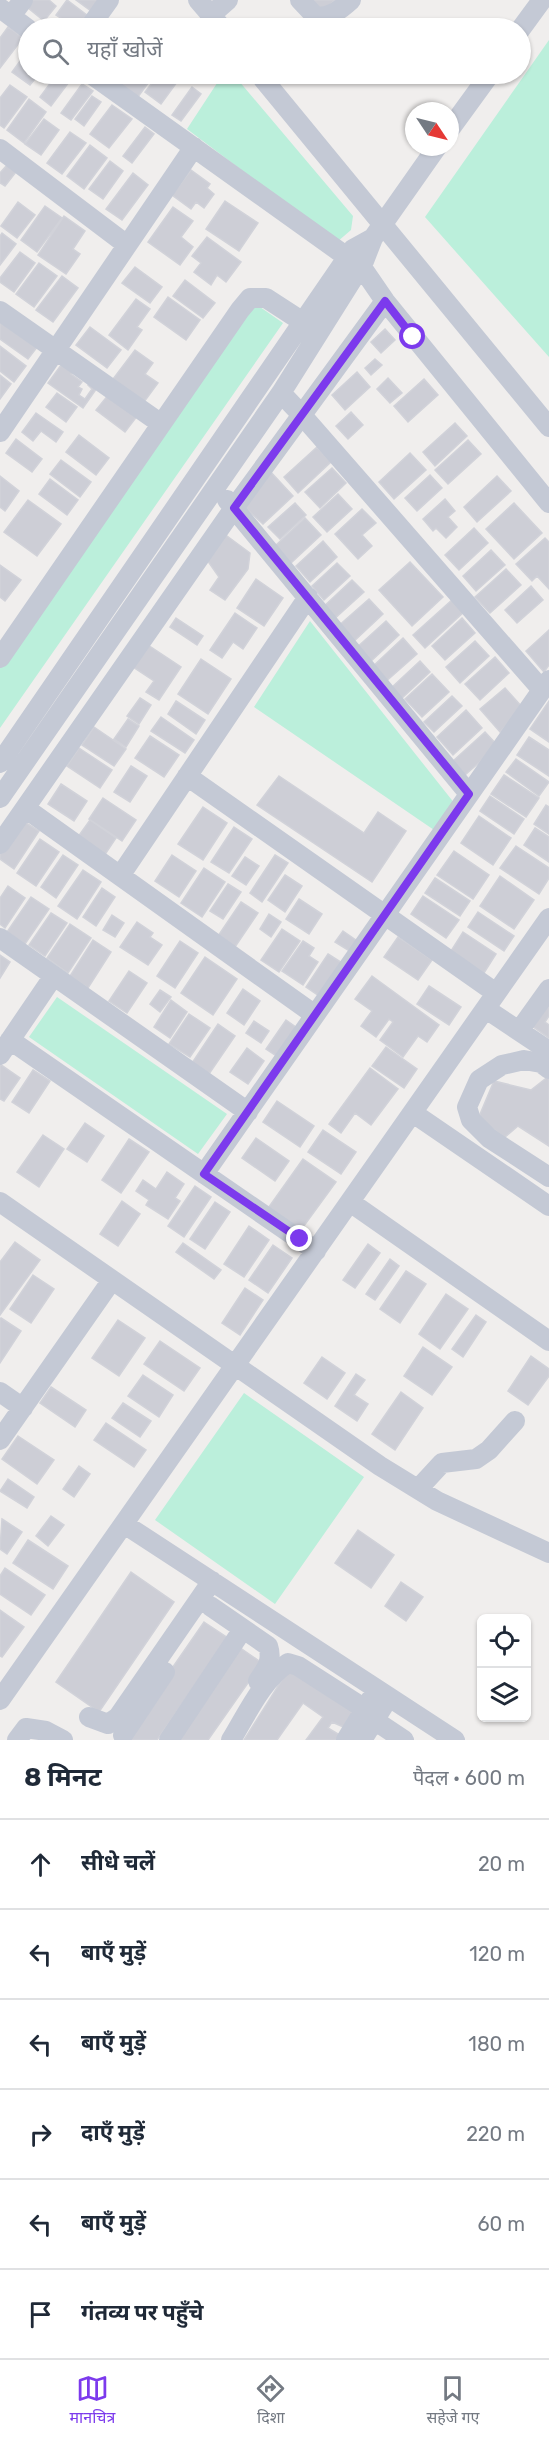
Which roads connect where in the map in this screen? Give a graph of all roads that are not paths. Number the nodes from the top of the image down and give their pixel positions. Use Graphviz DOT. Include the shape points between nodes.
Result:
graph roads {
  1 [pos="23,0"];
  2 [pos="109,0"];
  3 [pos="198,0"];
  4 [pos="228,0"];
  5 [pos="300,0"];
  6 [pos="351,0"];
  7 [pos="542,0"];
  8 [pos="6,12"];
  9 [pos="96,18"];
  10 [pos="213,18"];
  11 [pos="218,18"];
  12 [pos="529,18"];
  13 [pos="18,21"];
  14 [pos="105,84"];
  15 [pos="267,84"];
  16 [pos="483,84"];
  17 [pos="459,117"];
  18 [pos="194,147"];
  19 [pos="0,149"];
  20 [pos="431,156"];
  21 [pos="378,231"];
  22 [pos="127,245"];
  23 [pos="354,262"];
  24 [pos="385,301"];
  25 [pos="0,311"];
  26 [pos="303,322"];
  27 [pos="56,350"];
  28 [pos="280,393"];
  29 [pos="301,414"];
  30 [pos="160,423"];
  31 [pos="549,427"];
  32 [pos="0,432"];
  33 [pos="216,486"];
  34 [pos="549,503"];
  35 [pos="234,508"];
  36 [pos="308,597"];
  37 [pos="135,602"];
  38 [pos="156,620"];
  39 [pos="0,658"];
  40 [pos="546,685"];
  41 [pos="62,709"];
  42 [pos="85,722"];
  43 [pos="0,763"];
  44 [pos="187,776"];
  45 [pos="4,785"];
  46 [pos="469,794"];
  47 [pos="25,808"];
  48 [pos="0,844"];
  49 [pos="120,876"];
  50 [pos="385,915"];
  51 [pos="549,918"];
  52 [pos="0,938"];
  53 [pos="53,977"];
  54 [pos="549,990"];
  55 [pos="491,1001"];
  56 [pos="315,1015"];
  57 [pos="519,1031"];
  58 [pos="5,1047"];
  59 [pos="549,1051"];
  60 [pos="549,1069"];
  61 [pos="248,1112"];
  62 [pos="413,1113"];
  63 [pos="204,1174"];
  64 [pos="549,1177"];
  65 [pos="0,1202"];
  66 [pos="350,1202"];
  67 [pos="549,1206"];
  68 [pos="316,1251"];
  69 [pos="111,1280"];
  70 [pos="549,1341"];
  71 [pos="235,1365"];
  72 [pos="0,1392"];
  73 [pos="23,1408"];
  74 [pos="515,1420"];
  75 [pos="0,1440"];
  76 [pos="418,1490"];
  77 [pos="124,1524"];
  78 [pos="549,1553"];
  79 [pos="217,1585"];
  80 [pos="210,1606"];
  81 [pos="243,1629"];
  82 [pos="7,1675"];
  83 [pos="383,1693"];
  84 [pos="0,1700"];
  85 [pos="370,1715"];
  86 [pos="89,1717"];
  87 [pos="123,1735"];
  88 [pos="17,1740"];
  89 [pos="63,1740"];
  90 [pos="169,1740"];
  91 [pos="220,1740"];
  92 [pos="231,1740"];
  93 [pos="346,1740"];
  94 [pos="362,1740"];
  95 [pos="404,1740"];
  96 [pos="455,1740"];
  1 -- 8 [label="street"];
  2 -- 9 [label="street"];
  3 -- 10 [label="street"];
  4 -- 11 [label="street"];
  5 -- 6 [label="street" via="316,17 333,14"];
  7 -- 12 [label="street"];
  8 -- 13 [label="street"];
  14 -- 18 [label="street"];
  15 -- 21 [label="street"];
  16 -- 17 [label="street"];
  18 -- 22 [label="street"];
  18 -- 23 [label="street"];
  19 -- 22 [label="street"];
  20 -- 21 [label="street"];
  21 -- 23 [label="street" via="353,249"];
  21 -- 31 [label="street"];
  22 -- 27 [label="street"];
  23 -- 24 [label="street"];
  23 -- 26 [label="street"];
  23 -- 28 [label="street"];
  24 -- 29 [label="street"];
  24 -- 34 [label="street"];
  25 -- 27 [label="street"];
  26 -- 30 [label="street" via="266,298 250,298"];
  26 -- 43 [label="street"];
  27 -- 30 [label="street"];
  27 -- 32 [label="street"];
  28 -- 29 [label="street"];
  28 -- 33 [label="street"];
  29 -- 35 [label="street"];
  29 -- 40 [label="street"];
  30 -- 39 [label="street"];
  33 -- 35 [label="street"];
  33 -- 37 [label="street"];
  35 -- 36 [label="street"];
  35 -- 38 [label="street"];
  36 -- 44 [label="street"];
  36 -- 46 [label="street"];
  37 -- 38 [label="street"];
  37 -- 41 [label="street"];
  38 -- 42 [label="street"];
  40 -- 46 [label="street"];
  41 -- 42 [label="street"];
  41 -- 45 [label="street"];
  42 -- 47 [label="street"];
  44 -- 49 [label="street"];
  44 -- 50 [label="street"];
  46 -- 50 [label="street"];
  47 -- 48 [label="street"];
  47 -- 49 [label="street"];
  49 -- 56 [label="street"];
  50 -- 55 [label="street"];
  50 -- 56 [label="street"];
  51 -- 55 [label="street"];
  52 -- 53 [label="street"];
  53 -- 58 [label="street"];
  53 -- 61 [label="street"];
  54 -- 57 [label="street"];
  55 -- 57 [label="street"];
  55 -- 62 [label="street"];
  56 -- 61 [label="street"];
  57 -- 59 [label="street"];
  58 -- 63 [label="street"];
  60 -- 64 [label="street" via="524,1060 502,1065 479,1080 467,1107 471,1120 489,1138"];
  61 -- 63 [label="street"];
  62 -- 66 [label="street"];
  62 -- 67 [label="street"];
  63 -- 68 [label="street"];
  65 -- 69 [label="street"];
  66 -- 68 [label="street"];
  66 -- 70 [label="street"];
  68 -- 71 [label="street"];
  69 -- 71 [label="street"];
  69 -- 73 [label="street"];
  71 -- 76 [label="street"];
  71 -- 77 [label="street"];
  72 -- 73 [label="street"];
  73 -- 75 [label="street"];
  74 -- 76 [label="street" via="489,1450 476,1459 442,1463"];
  76 -- 78 [label="street"];
  77 -- 79 [label="street"];
  77 -- 82 [label="street"];
  79 -- 80 [label="street"];
  79 -- 83 [label="street"];
  79 -- 86 [label="street" via="118,1717 108,1724"];
  80 -- 81 [label="street"];
  80 -- 87 [label="street"];
  81 -- 90 [label="street"];
  81 -- 91 [label="street" via="268,1646 269,1664"];
  82 -- 84 [label="street"];
  83 -- 85 [label="street"];
  83 -- 96 [label="street"];
  85 -- 92 [label="street" via="298,1665 288,1663 267,1684"];
  85 -- 93 [label="street"];
  85 -- 94 [label="street"];
  85 -- 95 [label="street"];
  88 -- 89 [label="street" via="26,1728 35,1728"];
}
